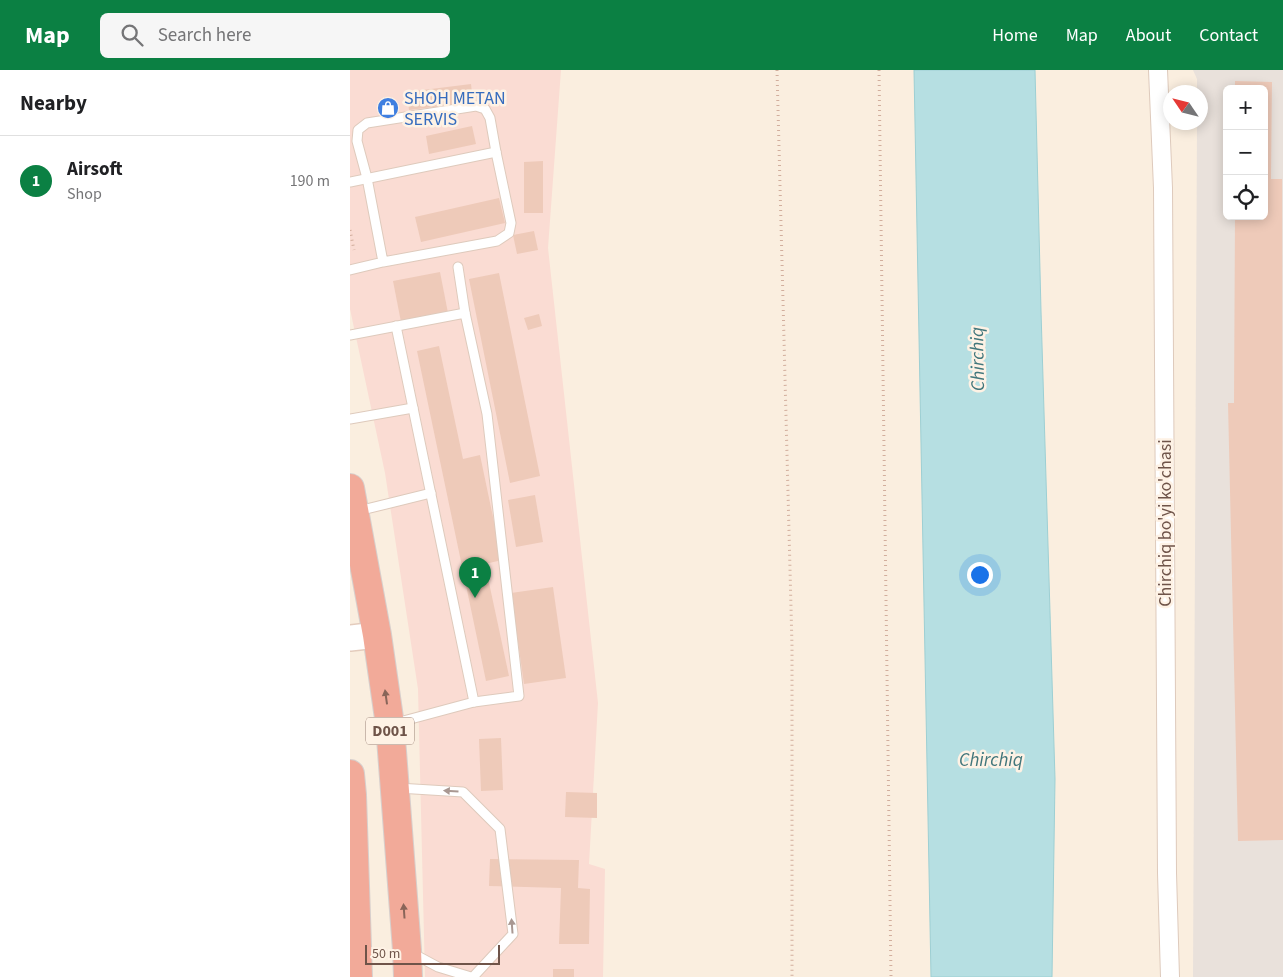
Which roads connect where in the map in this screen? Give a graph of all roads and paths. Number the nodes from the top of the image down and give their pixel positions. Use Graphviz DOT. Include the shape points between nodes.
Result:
graph roads {
  1 [pos="777,70"];
  2 [pos="879,70"];
  3 [pos="1158,70"];
  4 [pos="496,152"];
  5 [pos="367,178"];
  6 [pos="350,182"];
  7 [pos="350,230"];
  8 [pos="354,250"];
  9 [pos="383,262"];
  10 [pos="458,267"];
  11 [pos="350,270"];
  12 [pos="465,313"];
  13 [pos="396,326"];
  14 [pos="350,335"];
  15 [pos="413,408"];
  16 [pos="350,420"];
  17 [pos="431,493"];
  18 [pos="352,500"];
  19 [pos="377,635"];
  20 [pos="350,638"];
  21 [pos="474,702"];
  22 [pos="390,725"];
  23 [pos="350,774"];
  24 [pos="395,788"];
  25 [pos="407,950"];
  26 [pos="358,977"];
  27 [pos="408,977"];
  28 [pos="472,977"];
  29 [pos="792,977"];
  30 [pos="891,977"];
  31 [pos="1170,977"];
  1 -- 29 [label="path" via="792,646"];
  2 -- 30 [label="path"];
  3 -- 31 [label="street, Chirchiq bo'yi ko'chasi" via="1164,188"];
  4 -- 5 [label="lane"];
  4 -- 5 [label="lane" via="490,118 485,109 476,106 367,123 358,130 357,142"];
  4 -- 9 [label="lane" via="511,223 509,233 497,241"];
  5 -- 6 [label="lane"];
  5 -- 9 [label="lane"];
  7 -- 8 [label="path"];
  9 -- 11 [label="lane"];
  10 -- 12 [label="lane"];
  12 -- 13 [label="lane"];
  12 -- 21 [label="lane" via="487,414 519,696"];
  13 -- 14 [label="lane"];
  13 -- 15 [label="lane"];
  15 -- 16 [label="lane"];
  15 -- 17 [label="lane"];
  17 -- 18 [label="lane"];
  17 -- 21 [label="lane"];
  18 -- 19 [label="highway, D001"];
  19 -- 20 [label="street"];
  22 -- 19 [label="highway, D001, one-way"];
  21 -- 22 [label="lane"];
  22 -- 24 [label="highway, D001"];
  23 -- 26 [label="highway"];
  25 -- 24 [label="highway, D001, one-way"];
  28 -- 24 [label="lane, one-way" via="513,934 500,829 464,792"];
  25 -- 27 [label="highway, D001"];
  25 -- 28 [label="lane" via="438,967"];
}
